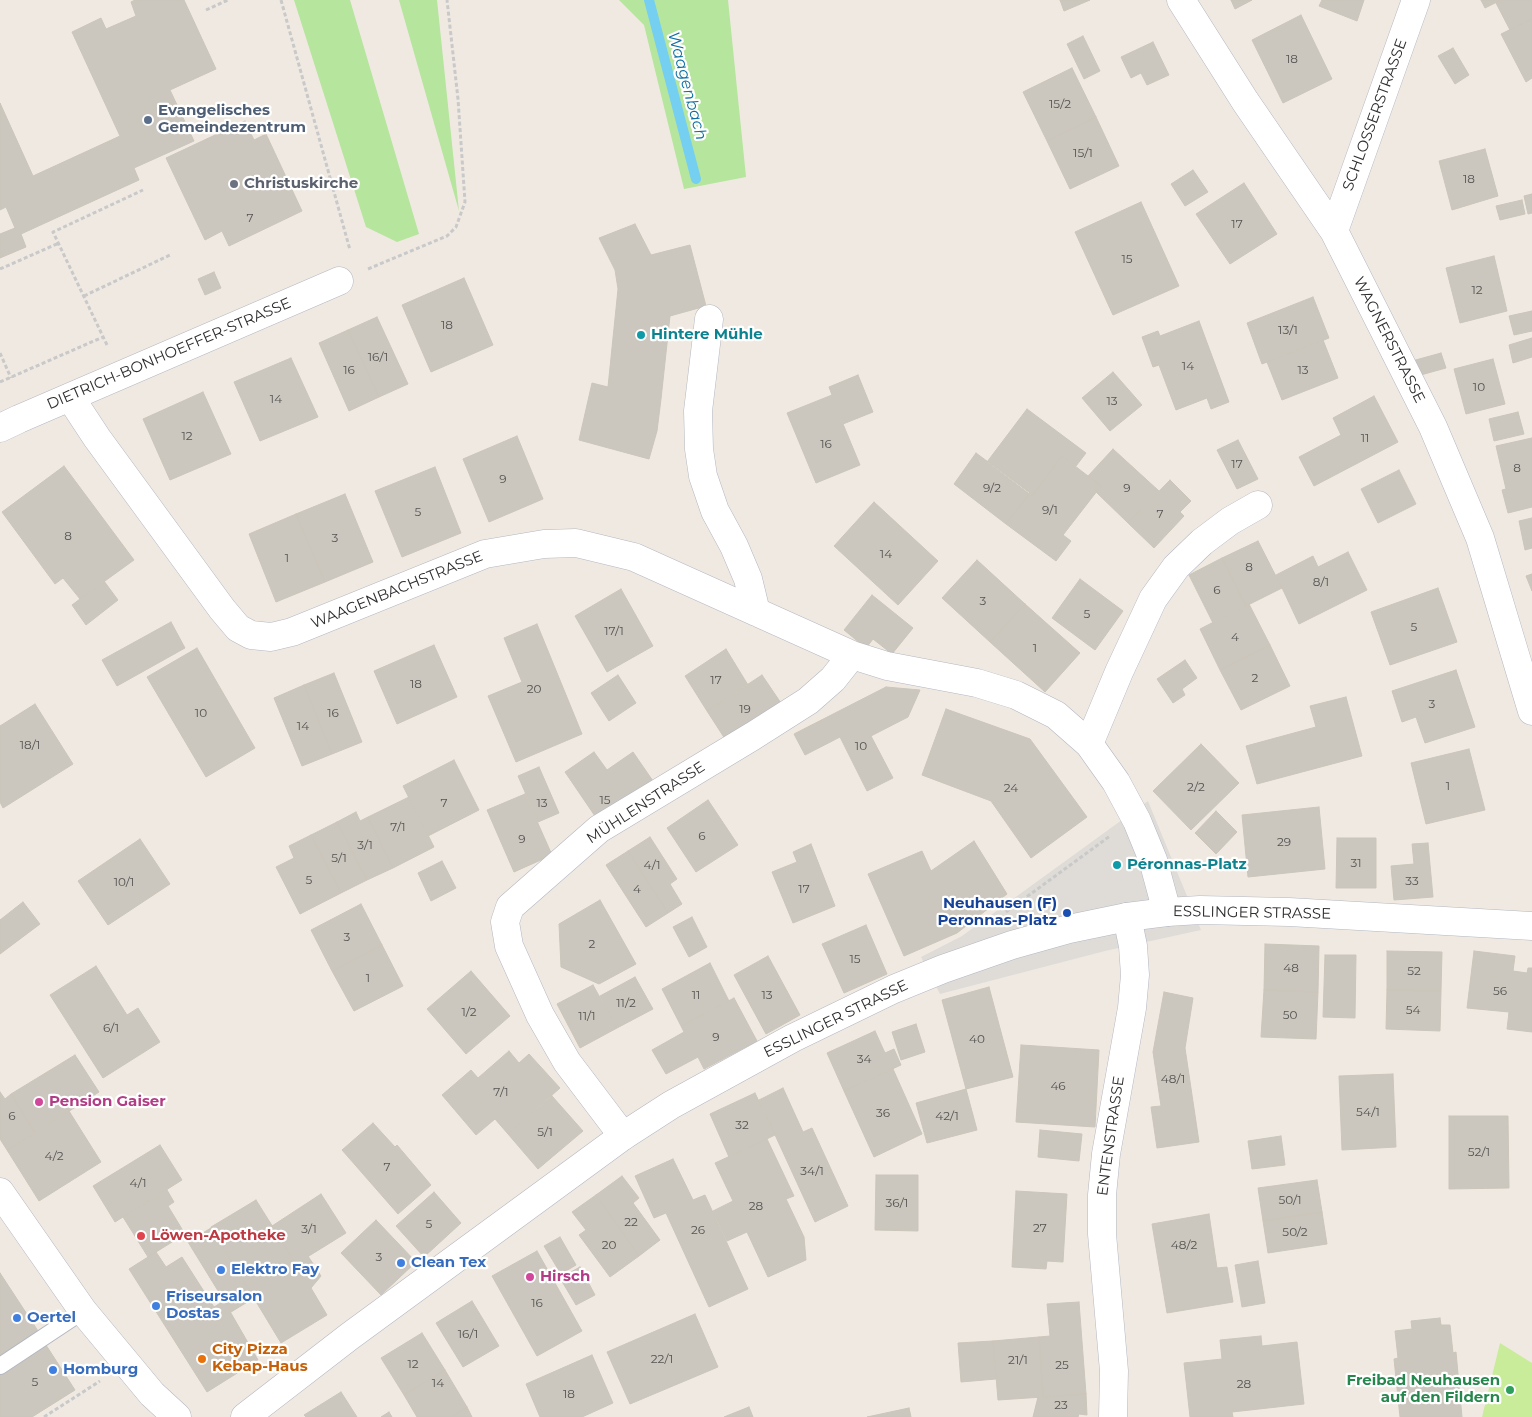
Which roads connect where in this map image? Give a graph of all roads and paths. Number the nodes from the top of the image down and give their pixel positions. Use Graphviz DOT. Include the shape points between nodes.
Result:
graph roads {
  1 [pos="228,0"];
  2 [pos="281,0"];
  3 [pos="447,0"];
  4 [pos="1181,0"];
  5 [pos="1416,0"];
  6 [pos="206,10"];
  7 [pos="143,190"];
  8 [pos="1334,230"];
  9 [pos="59,243"];
  10 [pos="172,254"];
  11 [pos="0,269"];
  12 [pos="348,278"];
  13 [pos="84,296"];
  14 [pos="709,319"];
  15 [pos="103,336"];
  16 [pos="0,353"];
  17 [pos="121,375"];
  18 [pos="11,378"];
  19 [pos="0,382"];
  20 [pos="70,397"];
  21 [pos="0,428"];
  22 [pos="1258,505"];
  23 [pos="756,612"];
  24 [pos="852,656"];
  25 [pos="1532,711"];
  26 [pos="1088,744"];
  27 [pos="1135,818"];
  28 [pos="1168,912"];
  29 [pos="1001,915"];
  30 [pos="1127,917"];
  31 [pos="1532,926"];
  32 [pos="622,1136"];
  33 [pos="0,1192"];
  34 [pos="83,1311"];
  35 [pos="126,1364"];
  36 [pos="0,1366"];
  37 [pos="44,1417"];
  38 [pos="177,1417"];
  39 [pos="245,1417"];
  40 [pos="1113,1417"];
  1 -- 6 [label="path"];
  2 -- 12 [label="path"];
  3 -- 12 [label="path" via="463,164 465,202 461,214 456,227 447,236"];
  4 -- 8 [label="street, WAGNERSTRASSE" via="1245,101"];
  5 -- 8 [label="street, SCHLOSSERSTRASSE"];
  7 -- 9 [label="path" via="54,232"];
  8 -- 25 [label="street, WAGNERSTRASSE" via="1434,427 1480,538"];
  9 -- 11 [label="path"];
  9 -- 13 [label="path"];
  10 -- 13 [label="path"];
  12 -- 17 [label="street, DIETRICH-BONHOEFFER-STRASSE"];
  13 -- 15 [label="path"];
  14 -- 23 [label="street" via="698,411 703,476 715,511 748,579"];
  15 -- 17 [label="path"];
  15 -- 18 [label="path"];
  16 -- 18 [label="path"];
  17 -- 20 [label="street, DIETRICH-BONHOEFFER-STRASSE"];
  18 -- 19 [label="path"];
  20 -- 21 [label="street, DIETRICH-BONHOEFFER-STRASSE"];
  20 -- 23 [label="street, WAAGENBACHSTRASSE" via="222,609 238,628 252,635 271,637 292,632 485,554 544,544 576,543 634,557"];
  22 -- 26 [label="street" via="1202,542 1176,567 1153,599"];
  23 -- 24 [label="street, WAAGENBACHSTRASSE"];
  24 -- 26 [label="street" via="977,683 1016,695 1056,715"];
  24 -- 32 [label="street, MÜHLENSTRASSE" via="808,701 599,830 510,907 506,922 509,946 540,1016 567,1062"];
  26 -- 27 [label="street" via="1116,782"];
  27 -- 28 [label="street" via="1153,860"];
  27 -- 29 [label="path"];
  28 -- 30 [label="street, ESSLINGER STRASSE"];
  28 -- 31 [label="street, ESSLINGER STRASSE" via="1289,912"];
  30 -- 32 [label="street, ESSLINGER STRASSE" via="1012,945 894,989 752,1059"];
  30 -- 40 [label="street, ENTENSTRASSE" via="1133,946 1134,991 1102,1194 1102,1234 1114,1371"];
  32 -- 39 [label="street, ESSLINGER STRASSE"];
  33 -- 34 [label="street"];
  34 -- 35 [label="street"];
  34 -- 36 [label="lane"];
  35 -- 37 [label="path"];
  35 -- 38 [label="street"];
}
